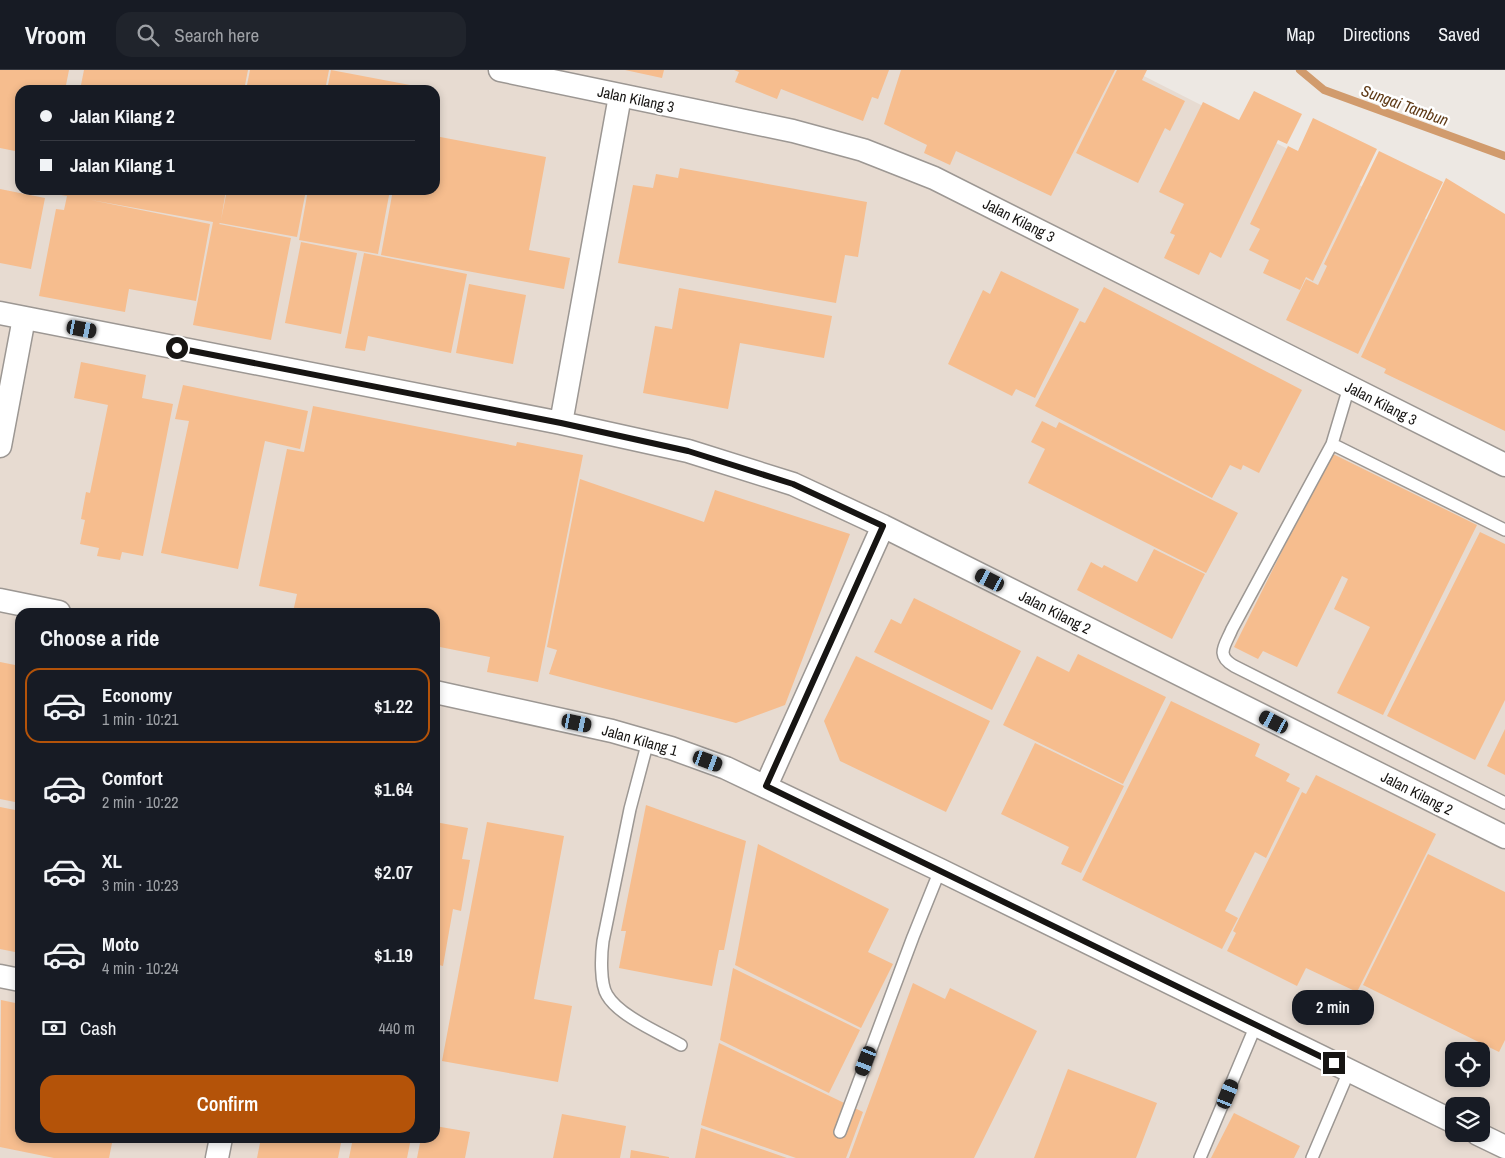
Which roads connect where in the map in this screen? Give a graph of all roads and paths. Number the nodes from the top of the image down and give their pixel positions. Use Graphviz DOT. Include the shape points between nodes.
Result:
graph roads {
  1 [pos="500,70"];
  2 [pos="620,96"];
  3 [pos="0,313"];
  4 [pos="24,318"];
  5 [pos="1349,387"];
  6 [pos="561,423"];
  7 [pos="1332,444"];
  8 [pos="0,446"];
  9 [pos="1505,465"];
  10 [pos="883,526"];
  11 [pos="1505,530"];
  12 [pos="0,600"];
  13 [pos="39,608"];
  14 [pos="440,693"];
  15 [pos="648,741"];
  16 [pos="766,786"];
  17 [pos="1505,803"];
  18 [pos="1505,837"];
  19 [pos="940,870"];
  20 [pos="0,976"];
  21 [pos="15,979"];
  22 [pos="1256,1025"];
  23 [pos="681,1045"];
  24 [pos="1349,1071"];
  25 [pos="1445,1118"];
  26 [pos="840,1132"];
  27 [pos="1490,1140"];
  28 [pos="220,1143"];
  29 [pos="1505,1147"];
  30 [pos="217,1158"];
  31 [pos="1200,1158"];
  32 [pos="1312,1158"];
  1 -- 2 [label="street, Jalan Kilang 3"];
  2 -- 5 [label="street, Jalan Kilang 3" via="793,131 863,150 934,178"];
  2 -- 6 [label="street"];
  3 -- 4 [label="street, Jalan Kilang 2"];
  4 -- 6 [label="street, Jalan Kilang 2"];
  4 -- 8 [label="street"];
  5 -- 7 [label="lane"];
  5 -- 9 [label="street, Jalan Kilang 3"];
  6 -- 10 [label="street, Jalan Kilang 2" via="688,451 793,484"];
  7 -- 11 [label="lane"];
  7 -- 17 [label="lane" via="1232,629 1222,655 1234,666"];
  10 -- 16 [label="street"];
  10 -- 18 [label="street, Jalan Kilang 2"];
  12 -- 13 [label="street"];
  14 -- 15 [label="street, Jalan Kilang 1"];
  15 -- 16 [label="street, Jalan Kilang 1" via="726,768"];
  15 -- 23 [label="lane" via="630,809 601,962 606,994 619,1010"];
  16 -- 19 [label="street, Jalan Kilang 1"];
  19 -- 22 [label="street, Jalan Kilang 1"];
  19 -- 26 [label="lane"];
  20 -- 21 [label="street"];
  22 -- 24 [label="street, Jalan Kilang 1"];
  22 -- 31 [label="lane"];
  24 -- 25 [label="street, Jalan Kilang 1"];
  24 -- 32 [label="lane"];
  27 -- 29 [label="street"];
  28 -- 30 [label="street"];
}
